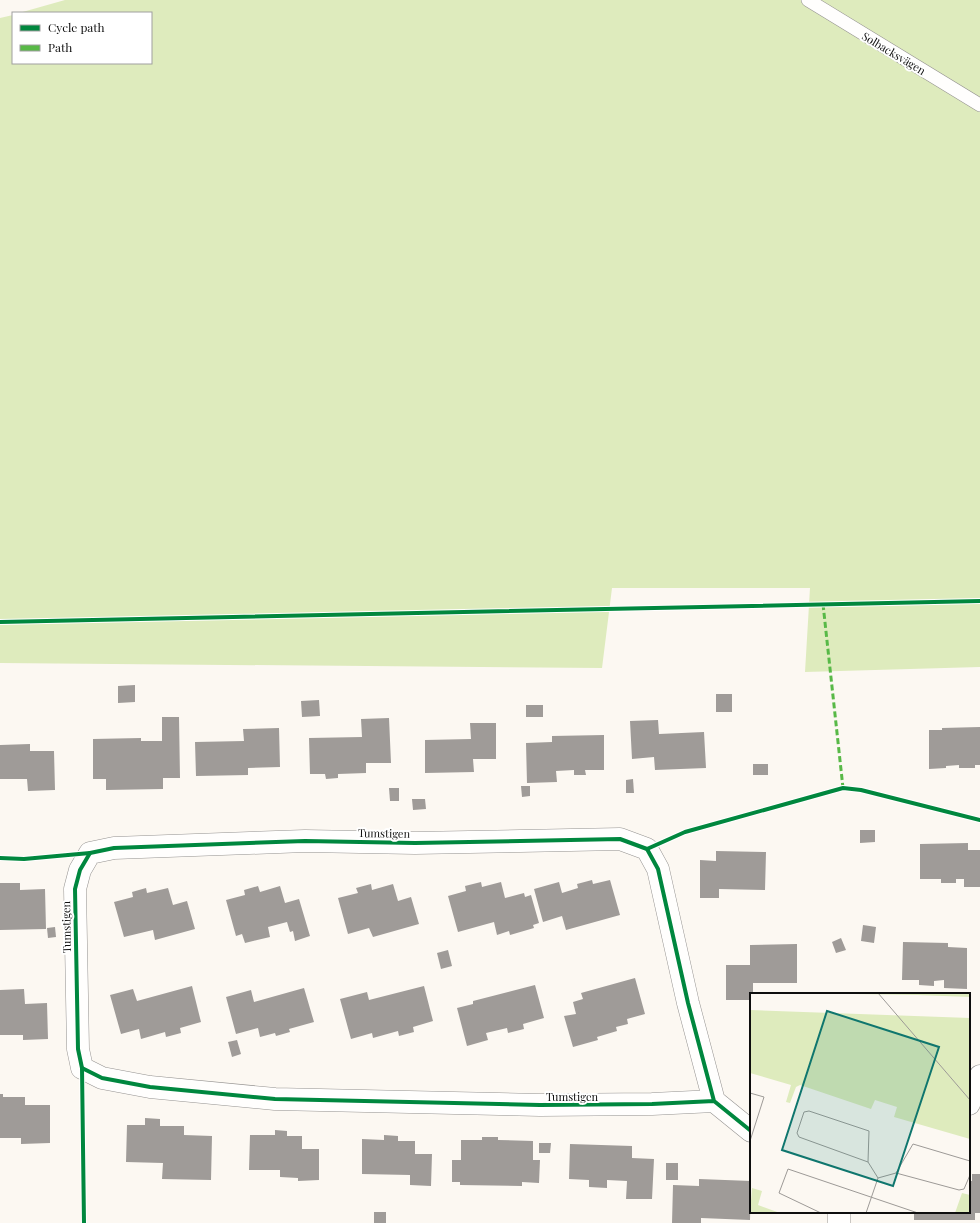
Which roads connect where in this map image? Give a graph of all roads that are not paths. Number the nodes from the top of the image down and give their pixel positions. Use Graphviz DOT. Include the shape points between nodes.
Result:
graph roads {
  1 [pos="808,0"];
  2 [pos="980,105"];
  3 [pos="980,1076"];
  4 [pos="714,1101"];
  5 [pos="970,1101"];
  6 [pos="980,1111"];
  7 [pos="970,1112"];
  8 [pos="750,1130"];
  1 -- 2 [label="lane, Solbacksvägen"];
  3 -- 5 [label="street"];
  4 -- 4 [label="street, Tumstigen" via="688,1002 658,869 647,849 620,839 415,843 305,841 114,848 90,853 80,870 75,889 78,1049 82,1068 102,1078 150,1088 275,1099 540,1105"];
  4 -- 8 [label="street"];
  6 -- 7 [label="street"];
}
